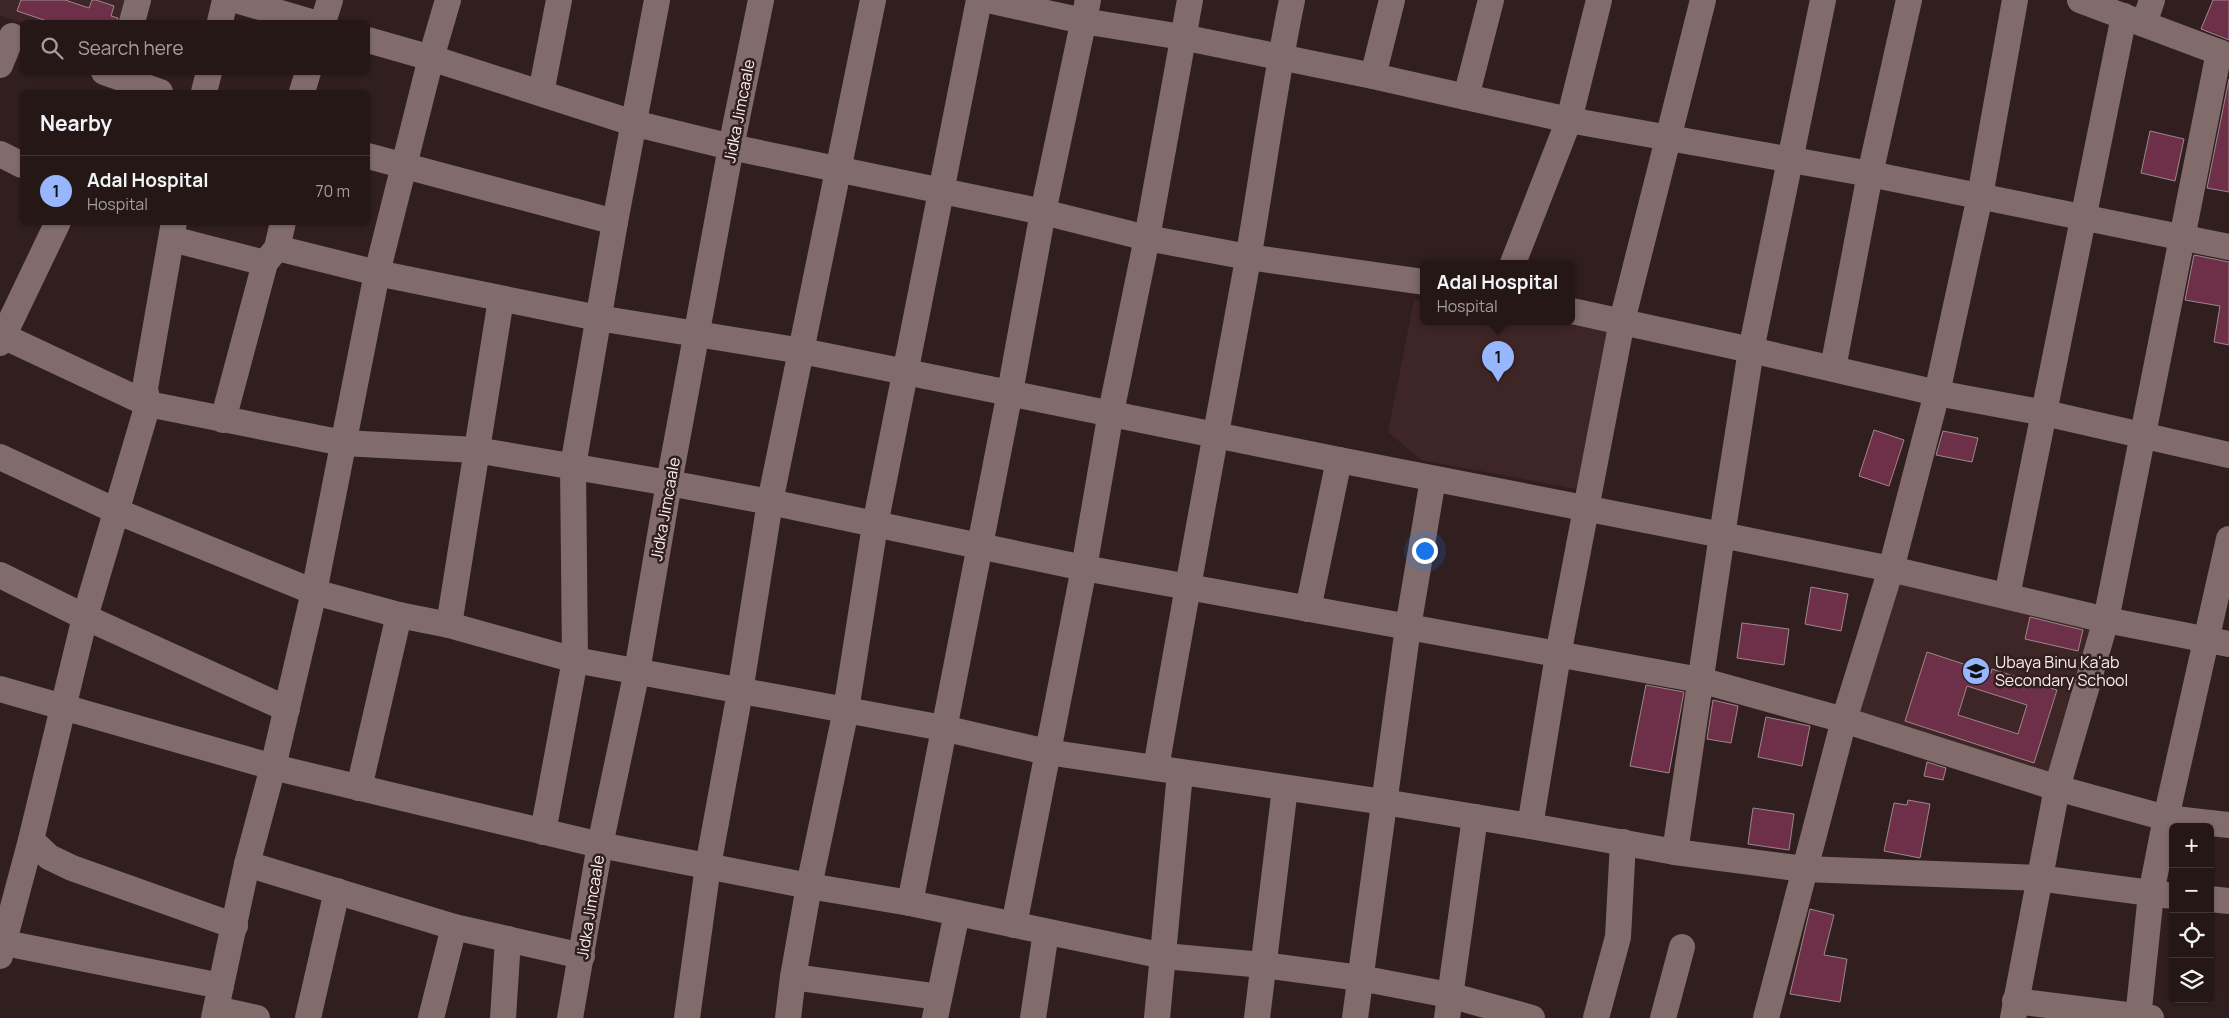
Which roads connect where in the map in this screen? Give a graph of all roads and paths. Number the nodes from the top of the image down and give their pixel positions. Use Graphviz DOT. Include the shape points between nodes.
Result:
graph roads {
  1 [pos="138,0"];
  2 [pos="225,0"];
  3 [pos="236,0"];
  4 [pos="330,0"];
  5 [pos="448,0"];
  6 [pos="558,0"];
  7 [pos="657,0"];
  8 [pos="761,0"];
  9 [pos="873,0"];
  10 [pos="979,0"];
  11 [pos="988,0"];
  12 [pos="1190,0"];
  13 [pos="1292,0"];
  14 [pos="1392,0"];
  15 [pos="1491,0"];
  16 [pos="1599,0"];
  17 [pos="1703,0"];
  18 [pos="1823,0"];
  19 [pos="1909,0"];
  20 [pos="2016,0"];
  21 [pos="2080,0"];
  22 [pos="1086,10"];
  23 [pos="2140,13"];
  24 [pos="133,20"];
  25 [pos="220,20"];
  26 [pos="304,20"];
  27 [pos="323,20"];
  28 [pos="12,35"];
  29 [pos="1182,37"];
  30 [pos="370,41"];
  31 [pos="2224,54"];
  32 [pos="431,58"];
  33 [pos="1280,58"];
  34 [pos="0,65"];
  35 [pos="207,75"];
  36 [pos="307,75"];
  37 [pos="1373,76"];
  38 [pos="113,79"];
  39 [pos="153,90"];
  40 [pos="204,90"];
  41 [pos="303,90"];
  42 [pos="541,94"];
  43 [pos="1466,98"];
  44 [pos="1569,120"];
  45 [pos="633,123"];
  46 [pos="1667,138"];
  47 [pos="731,147"];
  48 [pos="0,154"];
  49 [pos="370,157"];
  50 [pos="1790,159"];
  51 [pos="20,164"];
  52 [pos="403,166"];
  53 [pos="838,169"];
  54 [pos="1870,174"];
  55 [pos="941,191"];
  56 [pos="1980,196"];
  57 [pos="1043,212"];
  58 [pos="2084,218"];
  59 [pos="615,222"];
  60 [pos="57,225"];
  61 [pos="282,225"];
  62 [pos="173,231"];
  63 [pos="2182,236"];
  64 [pos="1147,238"];
  65 [pos="2229,247"];
  66 [pos="271,256"];
  67 [pos="1248,257"];
  68 [pos="1514,260"];
  69 [pos="377,273"];
  70 [pos="1420,281"];
  71 [pos="502,299"];
  72 [pos="1575,312"];
  73 [pos="598,318"];
  74 [pos="1622,321"];
  75 [pos="698,333"];
  76 [pos="2,339"];
  77 [pos="1751,350"];
  78 [pos="802,351"];
  79 [pos="1833,368"];
  80 [pos="905,371"];
  81 [pos="1010,392"];
  82 [pos="1937,393"];
  83 [pos="148,404"];
  84 [pos="1111,412"];
  85 [pos="2045,413"];
  86 [pos="223,420"];
  87 [pos="1215,435"];
  88 [pos="2143,436"];
  89 [pos="343,443"];
  90 [pos="476,450"];
  91 [pos="2229,455"];
  92 [pos="0,457"];
  93 [pos="1339,460"];
  94 [pos="574,466"];
  95 [pos="1433,479"];
  96 [pos="669,482"];
  97 [pos="770,502"];
  98 [pos="1586,508"];
  99 [pos="116,511"];
  100 [pos="875,525"];
  101 [pos="1722,535"];
  102 [pos="2229,539"];
  103 [pos="978,545"];
  104 [pos="1084,568"];
  105 [pos="1891,569"];
  106 [pos="0,575"];
  107 [pos="1187,586"];
  108 [pos="314,592"];
  109 [pos="2007,596"];
  110 [pos="1308,609"];
  111 [pos="399,615"];
  112 [pos="85,617"];
  113 [pos="2106,620"];
  114 [pos="449,625"];
  115 [pos="1408,627"];
  116 [pos="2218,642"];
  117 [pos="1558,655"];
  118 [pos="575,660"];
  119 [pos="637,671"];
  120 [pos="1700,680"];
  121 [pos="0,689"];
  122 [pos="740,692"];
  123 [pos="62,707"];
  124 [pos="287,710"];
  125 [pos="846,710"];
  126 [pos="1844,720"];
  127 [pos="943,728"];
  128 [pos="1047,752"];
  129 [pos="273,767"];
  130 [pos="1168,770"];
  131 [pos="359,788"];
  132 [pos="1285,788"];
  133 [pos="2057,788"];
  134 [pos="1384,802"];
  135 [pos="1475,817"];
  136 [pos="2166,818"];
  137 [pos="2229,825"];
  138 [pos="1530,826"];
  139 [pos="543,832"];
  140 [pos="31,840"];
  141 [pos="1623,842"];
  142 [pos="600,845"];
  143 [pos="1676,852"];
  144 [pos="247,864"];
  145 [pos="708,866"];
  146 [pos="1804,869"];
  147 [pos="2038,878"];
  148 [pos="809,886"];
  149 [pos="337,891"];
  150 [pos="2162,895"];
  151 [pos="2214,899"];
  152 [pos="2229,901"];
  153 [pos="910,904"];
  154 [pos="957,913"];
  155 [pos="1014,925"];
  156 [pos="235,926"];
  157 [pos="454,927"];
  158 [pos="1046,932"];
  159 [pos="508,939"];
  160 [pos="1,947"];
  161 [pos="1682,947"];
  162 [pos="582,956"];
  163 [pos="1164,956"];
  164 [pos="1263,965"];
  165 [pos="793,977"];
  166 [pos="1360,978"];
  167 [pos="217,1004"];
  168 [pos="1448,1007"];
  169 [pos="937,1008"];
  170 [pos="2014,1009"];
  171 [pos="2143,1017"];
  172 [pos="257,1018"];
  173 [pos="308,1018"];
  174 [pos="431,1018"];
  175 [pos="503,1018"];
  176 [pos="570,1018"];
  177 [pos="687,1018"];
  178 [pos="788,1018"];
  179 [pos="1033,1018"];
  180 [pos="1156,1018"];
  181 [pos="1257,1018"];
  182 [pos="1356,1018"];
  183 [pos="1532,1018"];
  184 [pos="1596,1018"];
  185 [pos="1663,1018"];
  186 [pos="1766,1018"];
  1 -- 24 [label="street"];
  2 -- 25 [label="street"];
  3 -- 26 [label="street"];
  4 -- 27 [label="street"];
  5 -- 32 [label="street"];
  6 -- 42 [label="street"];
  7 -- 45 [label="street"];
  8 -- 47 [label="street, Jidka Jimcaale"];
  9 -- 53 [label="street"];
  10 -- 55 [label="street"];
  11 -- 22 [label="street"];
  12 -- 29 [label="street"];
  13 -- 33 [label="street"];
  14 -- 37 [label="street"];
  15 -- 43 [label="street"];
  16 -- 44 [label="street"];
  17 -- 46 [label="street"];
  18 -- 50 [label="street"];
  19 -- 54 [label="street"];
  20 -- 56 [label="street"];
  21 -- 23 [label="street"];
  22 -- 29 [label="street"];
  22 -- 57 [label="street"];
  23 -- 31 [label="street"];
  23 -- 58 [label="street"];
  28 -- 34 [label="street"];
  29 -- 33 [label="street"];
  29 -- 64 [label="street"];
  30 -- 32 [label="street"];
  31 -- 63 [label="street"];
  32 -- 42 [label="street"];
  32 -- 52 [label="street"];
  33 -- 37 [label="street"];
  33 -- 67 [label="street"];
  35 -- 40 [label="street"];
  36 -- 41 [label="street"];
  37 -- 43 [label="street"];
  38 -- 39 [label="street"];
  42 -- 45 [label="street"];
  43 -- 44 [label="street"];
  44 -- 46 [label="street"];
  44 -- 68 [label="street"];
  45 -- 47 [label="street"];
  45 -- 59 [label="street"];
  46 -- 50 [label="street"];
  46 -- 74 [label="street"];
  47 -- 53 [label="street"];
  47 -- 75 [label="street, Jidka Jimcaale"];
  48 -- 51 [label="street"];
  49 -- 52 [label="street"];
  50 -- 54 [label="street"];
  50 -- 77 [label="street"];
  52 -- 59 [label="street"];
  52 -- 69 [label="street"];
  53 -- 55 [label="street"];
  53 -- 78 [label="street"];
  54 -- 56 [label="street"];
  54 -- 79 [label="street"];
  55 -- 57 [label="street"];
  55 -- 80 [label="street"];
  56 -- 58 [label="street"];
  56 -- 82 [label="street"];
  57 -- 64 [label="street"];
  57 -- 81 [label="street"];
  58 -- 63 [label="street"];
  58 -- 85 [label="street"];
  59 -- 73 [label="street"];
  60 -- 76 [label="street"];
  61 -- 66 [label="street"];
  62 -- 66 [label="street"];
  62 -- 83 [label="street" via="144,388"];
  63 -- 65 [label="street"];
  63 -- 88 [label="street"];
  64 -- 67 [label="street"];
  64 -- 84 [label="street"];
  66 -- 69 [label="street"];
  66 -- 86 [label="street"];
  67 -- 70 [label="street"];
  67 -- 87 [label="street"];
  69 -- 71 [label="street"];
  69 -- 89 [label="street"];
  71 -- 73 [label="street"];
  71 -- 90 [label="street"];
  72 -- 74 [label="street"];
  73 -- 75 [label="street"];
  73 -- 94 [label="street"];
  74 -- 77 [label="street"];
  74 -- 98 [label="street"];
  75 -- 78 [label="street"];
  75 -- 96 [label="street, Jidka Jimcaale"];
  76 -- 83 [label="street"];
  77 -- 79 [label="street"];
  77 -- 101 [label="street"];
  78 -- 80 [label="street"];
  78 -- 97 [label="street"];
  79 -- 82 [label="street"];
  80 -- 81 [label="street"];
  80 -- 100 [label="street"];
  81 -- 84 [label="street"];
  81 -- 103 [label="street"];
  82 -- 85 [label="street"];
  82 -- 105 [label="street"];
  83 -- 86 [label="street"];
  83 -- 99 [label="street"];
  84 -- 87 [label="street"];
  84 -- 104 [label="street"];
  85 -- 88 [label="street"];
  85 -- 109 [label="street"];
  86 -- 89 [label="street"];
  87 -- 93 [label="street"];
  87 -- 107 [label="street"];
  88 -- 91 [label="street"];
  88 -- 113 [label="street"];
  89 -- 90 [label="street"];
  89 -- 108 [label="street"];
  90 -- 94 [label="street"];
  90 -- 114 [label="street"];
  92 -- 99 [label="street"];
  93 -- 95 [label="street"];
  93 -- 110 [label="street"];
  94 -- 96 [label="street"];
  94 -- 118 [label="street"];
  95 -- 98 [label="street"];
  95 -- 115 [label="street"];
  96 -- 97 [label="street"];
  96 -- 119 [label="street, Jidka Jimcaale"];
  97 -- 100 [label="street"];
  97 -- 122 [label="street"];
  98 -- 101 [label="street"];
  98 -- 117 [label="street"];
  99 -- 108 [label="street"];
  99 -- 112 [label="street"];
  100 -- 103 [label="street"];
  100 -- 125 [label="street"];
  101 -- 105 [label="street"];
  101 -- 120 [label="street"];
  102 -- 116 [label="street"];
  103 -- 104 [label="street"];
  103 -- 127 [label="street"];
  104 -- 107 [label="street"];
  104 -- 128 [label="street"];
  105 -- 109 [label="street"];
  105 -- 126 [label="street"];
  106 -- 112 [label="street"];
  107 -- 110 [label="street"];
  107 -- 130 [label="street"];
  108 -- 111 [label="street"];
  108 -- 124 [label="street"];
  109 -- 113 [label="street"];
  110 -- 115 [label="street"];
  111 -- 114 [label="street"];
  111 -- 131 [label="street"];
  112 -- 123 [label="street"];
  112 -- 124 [label="street"];
  113 -- 116 [label="street"];
  113 -- 133 [label="street"];
  114 -- 118 [label="street"];
  115 -- 117 [label="street"];
  115 -- 134 [label="street"];
  116 -- 136 [label="street"];
  117 -- 120 [label="street"];
  117 -- 138 [label="street"];
  118 -- 119 [label="street"];
  118 -- 139 [label="street"];
  119 -- 122 [label="street"];
  119 -- 142 [label="street, Jidka Jimcaale"];
  120 -- 126 [label="street"];
  120 -- 143 [label="street"];
  121 -- 123 [label="street"];
  122 -- 125 [label="street"];
  122 -- 145 [label="street"];
  123 -- 129 [label="street"];
  123 -- 140 [label="street"];
  124 -- 129 [label="street"];
  125 -- 127 [label="street"];
  125 -- 148 [label="street"];
  126 -- 133 [label="street"];
  126 -- 146 [label="street"];
  127 -- 128 [label="street"];
  127 -- 153 [label="street"];
  128 -- 130 [label="street"];
  128 -- 155 [label="street"];
  129 -- 131 [label="street"];
  129 -- 144 [label="street"];
  130 -- 132 [label="street"];
  130 -- 163 [label="street"];
  131 -- 139 [label="street"];
  132 -- 134 [label="street"];
  132 -- 164 [label="street"];
  133 -- 136 [label="street"];
  133 -- 147 [label="street"];
  134 -- 135 [label="street"];
  134 -- 166 [label="street"];
  135 -- 138 [label="street"];
  135 -- 168 [label="street"];
  136 -- 137 [label="street"];
  136 -- 150 [label="street"];
  138 -- 141 [label="street"];
  139 -- 142 [label="street"];
  140 -- 156 [label="street" via="49,857 72,868"];
  140 -- 160 [label="street"];
  141 -- 143 [label="street"];
  141 -- 184 [label="street" via="1618,937"];
  142 -- 145 [label="street"];
  142 -- 162 [label="street, Jidka Jimcaale"];
  143 -- 146 [label="street"];
  144 -- 149 [label="street"];
  144 -- 156 [label="street"];
  145 -- 148 [label="street"];
  145 -- 177 [label="street"];
  146 -- 147 [label="street"];
  146 -- 186 [label="street"];
  147 -- 150 [label="street"];
  147 -- 170 [label="street"];
  148 -- 153 [label="street"];
  148 -- 165 [label="street"];
  149 -- 157 [label="street"];
  149 -- 173 [label="street"];
  150 -- 171 [label="street"];
  151 -- 152 [label="street"];
  153 -- 154 [label="street"];
  154 -- 155 [label="street"];
  154 -- 169 [label="street"];
  155 -- 158 [label="street"];
  156 -- 167 [label="street"];
  157 -- 159 [label="street"];
  157 -- 174 [label="street"];
  158 -- 163 [label="street"];
  158 -- 179 [label="street"];
  159 -- 162 [label="street"];
  159 -- 175 [label="street"];
  160 -- 167 [label="street"];
  161 -- 185 [label="street"];
  162 -- 176 [label="street, Jidka Jimcaale"];
  163 -- 164 [label="street"];
  163 -- 180 [label="street"];
  164 -- 166 [label="street"];
  164 -- 181 [label="street"];
  165 -- 169 [label="street"];
  165 -- 178 [label="street"];
  166 -- 168 [label="street"];
  166 -- 182 [label="street"];
  167 -- 172 [label="street"];
  168 -- 183 [label="street"];
  170 -- 171 [label="street"];
}
